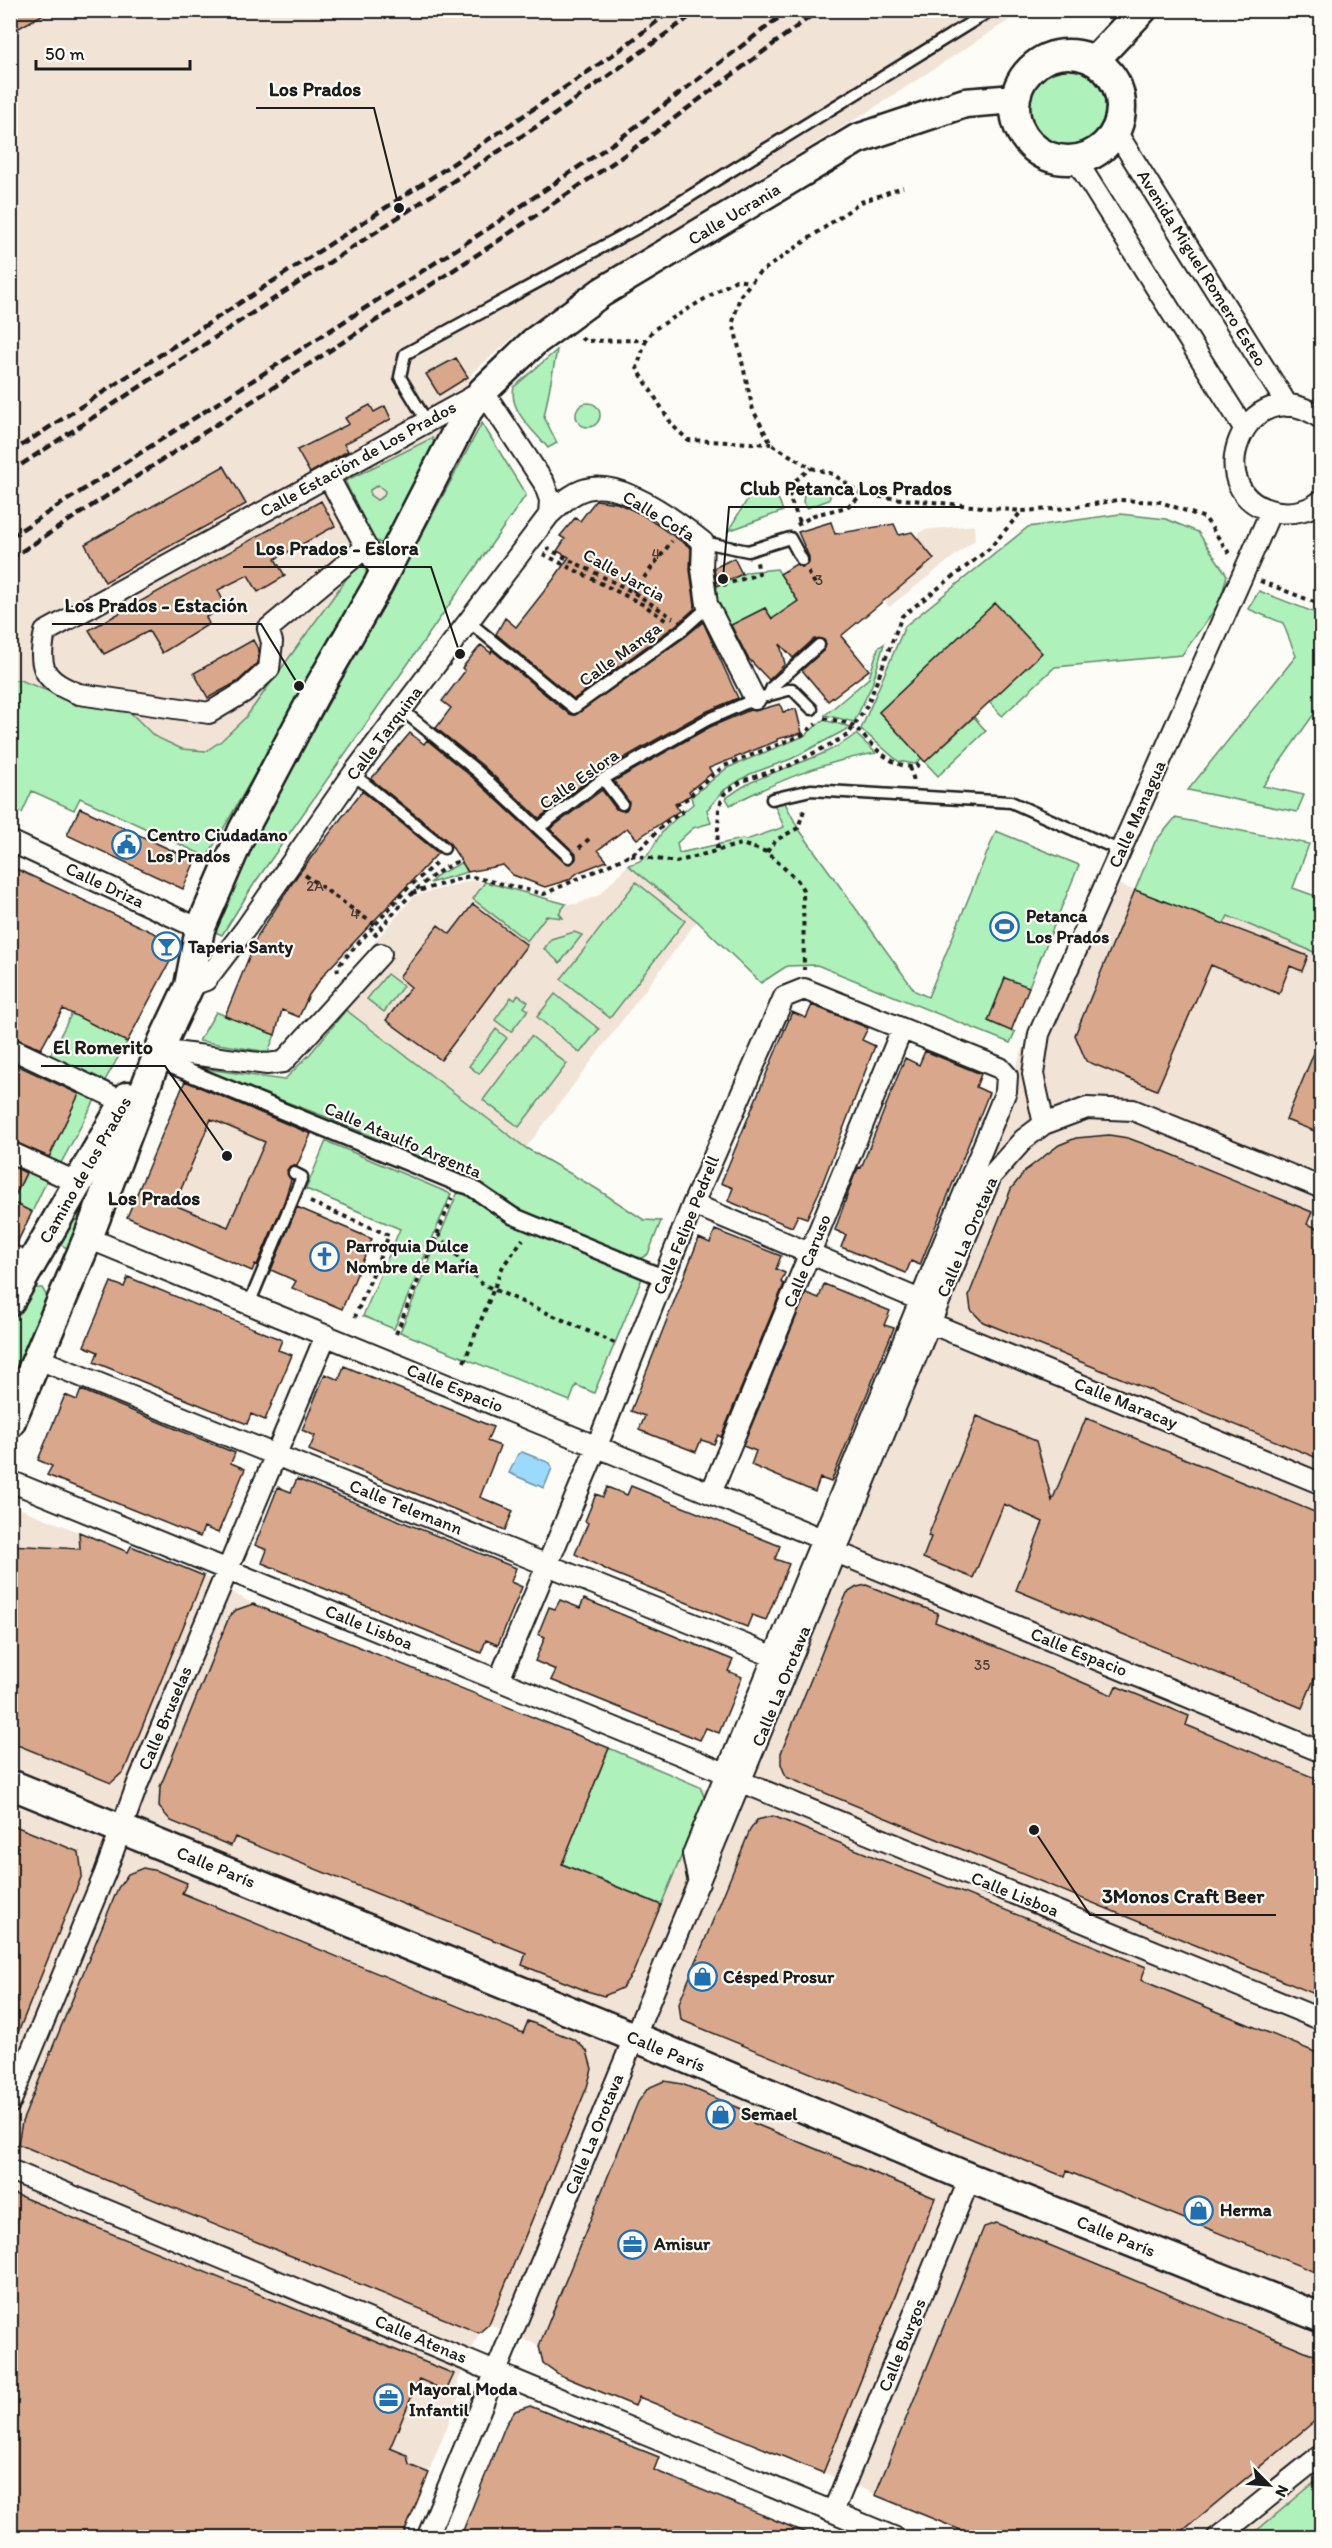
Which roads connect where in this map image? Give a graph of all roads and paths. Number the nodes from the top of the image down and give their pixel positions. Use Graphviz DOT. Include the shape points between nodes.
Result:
graph roads {
  1 [pos="991,10"];
  2 [pos="1142,10"];
  3 [pos="1094,61"];
  4 [pos="1015,99"];
  5 [pos="1115,130"];
  6 [pos="1076,160"];
  7 [pos="903,187"];
  8 [pos="751,282"];
  9 [pos="646,340"];
  10 [pos="585,341"];
  11 [pos="483,391"];
  12 [pos="1288,406"];
  13 [pos="1322,419"];
  14 [pos="427,422"];
  15 [pos="1244,428"];
  16 [pos="771,444"];
  17 [pos="811,468"];
  18 [pos="328,476"];
  19 [pos="591,488"];
  20 [pos="862,495"];
  21 [pos="1322,500"];
  22 [pos="1022,511"];
  23 [pos="1271,511"];
  24 [pos="549,515"];
  25 [pos="801,522"];
  26 [pos="550,538"];
  27 [pos="790,538"];
  28 [pos="703,542"];
  29 [pos="366,547"];
  30 [pos="548,549"];
  31 [pos="665,550"];
  32 [pos="754,550"];
  33 [pos="802,560"];
  34 [pos="809,572"];
  35 [pos="383,575"];
  36 [pos="1243,575"];
  37 [pos="817,587"];
  38 [pos="633,592"];
  39 [pos="714,601"];
  40 [pos="645,603"];
  41 [pos="1322,605"];
  42 [pos="468,621"];
  43 [pos="683,629"];
  44 [pos="819,645"];
  45 [pos="761,697"];
  46 [pos="402,710"];
  47 [pos="812,710"];
  48 [pos="824,718"];
  49 [pos="816,724"];
  50 [pos="854,726"];
  51 [pos="921,762"];
  52 [pos="353,774"];
  53 [pos="603,779"];
  54 [pos="811,790"];
  55 [pos="772,799"];
  56 [pos="622,804"];
  57 [pos="540,827"];
  58 [pos="10,841"];
  59 [pos="444,848"];
  60 [pos="717,849"];
  61 [pos="1121,851"];
  62 [pos="767,852"];
  63 [pos="631,855"];
  64 [pos="569,857"];
  65 [pos="440,859"];
  66 [pos="456,862"];
  67 [pos="312,879"];
  68 [pos="374,926"];
  69 [pos="200,929"];
  70 [pos="381,954"];
  71 [pos="338,973"];
  72 [pos="189,986"];
  73 [pos="804,989"];
  74 [pos="902,1029"];
  75 [pos="10,1048"];
  76 [pos="159,1050"];
  77 [pos="124,1102"];
  78 [pos="1044,1124"];
  79 [pos="10,1152"];
  80 [pos="294,1173"];
  81 [pos="78,1183"];
  82 [pos="458,1184"];
  83 [pos="1322,1188"];
  84 [pos="310,1202"];
  85 [pos="693,1204"];
  86 [pos="537,1226"];
  87 [pos="438,1234"];
  88 [pos="88,1238"];
  89 [pos="810,1253"];
  90 [pos="18,1276"];
  91 [pos="664,1278"];
  92 [pos="494,1290"];
  93 [pos="920,1300"];
  94 [pos="60,1302"];
  95 [pos="249,1304"];
  96 [pos="355,1317"];
  97 [pos="930,1323"];
  98 [pos="396,1334"];
  99 [pos="326,1335"];
  100 [pos="634,1352"];
  101 [pos="464,1362"];
  102 [pos="25,1373"];
  103 [pos="10,1423"];
  104 [pos="597,1446"];
  105 [pos="276,1454"];
  106 [pos="10,1481"];
  107 [pos="1322,1484"];
  108 [pos="711,1493"];
  109 [pos="829,1546"];
  110 [pos="548,1564"];
  111 [pos="227,1569"];
  112 [pos="775,1657"];
  113 [pos="500,1680"];
  114 [pos="1322,1752"];
  115 [pos="735,1778"];
  116 [pos="10,1784"];
  117 [pos="121,1828"];
  118 [pos="1322,2020"];
  119 [pos="634,2038"];
  120 [pos="10,2103"];
  121 [pos="10,2170"];
  122 [pos="970,2178"];
  123 [pos="1322,2318"];
  124 [pos="496,2372"];
  125 [pos="1322,2454"];
  126 [pos="833,2512"];
  127 [pos="427,2538"];
  128 [pos="896,2538"];
  129 [pos="1217,2538"];
  1 -- 14 [label="lane" via="650,221 405,354 400,377"];
  2 -- 3 [label="main road"];
  3 -- 4 [label="main road" via="1069,54 1043,60 1024,76"];
  3 -- 5 [label="main road" via="1109,74 1119,92 1121,105"];
  4 -- 6 [label="main road" via="1017,123 1029,145 1050,158"];
  4 -- 11 [label="main road, Calle Ucrania" via="965,103 857,139 602,292 534,342"];
  5 -- 6 [label="main road" via="1099,150"];
  5 -- 12 [label="street, Avenida Miguel Romero Esteo"];
  6 -- 15 [label="street"];
  7 -- 8 [label="path" via="861,202"];
  8 -- 9 [label="path" via="736,280 653,330"];
  8 -- 16 [label="path" via="740,296 733,322 753,410"];
  9 -- 10 [label="path"];
  9 -- 16 [label="path" via="638,368 672,425 688,440"];
  11 -- 14 [label="street, Calle Estación de Los Prados"];
  11 -- 24 [label="street" via="544,483 550,500"];
  11 -- 35 [label="main road, Camino de los Prados" via="455,432"];
  12 -- 13 [label="street"];
  12 -- 15 [label="street" via="1262,412"];
  14 -- 18 [label="street, Calle Estación de Los Prados"];
  15 -- 23 [label="street" via="1234,451 1236,476 1249,497"];
  16 -- 17 [label="path"];
  17 -- 20 [label="path" via="833,474"];
  17 -- 25 [label="path" via="796,480 789,497"];
  18 -- 29 [label="street"];
  18 -- 29 [label="street, Calle Estación de Los Prados" via="45,632 40,654 45,675 59,687 88,696 209,713 244,692 269,669 272,642 268,628"];
  19 -- 24 [label="street, Calle Tarquina" via="568,498"];
  19 -- 28 [label="street, Calle Cofa" via="611,488 635,498"];
  20 -- 22 [label="path"];
  20 -- 25 [label="path" via="847,507"];
  21 -- 23 [label="street" via="1295,512"];
  22 -- 36 [label="path" via="1118,500 1161,502 1205,518"];
  22 -- 50 [label="path" via="988,549 902,616 868,704"];
  23 -- 36 [label="street, Calle Managua"];
  24 -- 42 [label="street, Calle Tarquina"];
  25 -- 27 [label="path" via="793,528"];
  26 -- 40 [label="path" via="540,552"];
  27 -- 32 [label="lane"];
  27 -- 33 [label="lane"];
  28 -- 32 [label="lane"];
  28 -- 39 [label="street, Calle Cofa" via="702,569"];
  29 -- 35 [label="street"];
  30 -- 38 [label="path, Calle Jarcia"];
  31 -- 38 [label="path"];
  32 -- 39 [label="path" via="759,574 719,587"];
  34 -- 37 [label="path"];
  35 -- 69 [label="main road, Camino de los Prados" via="249,820"];
  36 -- 41 [label="path"];
  36 -- 61 [label="street, Calle Managua"];
  38 -- 40 [label="path, Calle Jarcia"];
  39 -- 43 [label="lane, Calle Manga"];
  39 -- 45 [label="street, Calle Cofa"];
  40 -- 43 [label="path, Calle Jarcia"];
  42 -- 43 [label="lane, Calle Manga" via="574,708"];
  42 -- 46 [label="street, Calle Tarquina"];
  44 -- 45 [label="lane, Calle Eslora"];
  45 -- 47 [label="lane, Calle Eslora" via="792,689"];
  45 -- 53 [label="lane, Calle Eslora" via="707,720"];
  46 -- 52 [label="street, Calle Tarquina"];
  46 -- 57 [label="lane, Calle Eslora"];
  48 -- 50 [label="path"];
  49 -- 63 [label="path" via="802,735 724,766 678,804 682,812"];
  50 -- 51 [label="path" via="890,762 916,767"];
  50 -- 60 [label="path" via="848,735 826,748 791,765 742,781 724,794 718,808"];
  52 -- 59 [label="lane"];
  52 -- 72 [label="street, Calle Tarquina" via="206,980"];
  53 -- 56 [label="lane"];
  53 -- 57 [label="lane, Calle Eslora"];
  54 -- 55 [label="lane"];
  54 -- 61 [label="lane" via="1011,802"];
  54 -- 62 [label="path" via="798,828 776,840"];
  57 -- 64 [label="lane"];
  58 -- 69 [label="street, Calle Driza"];
  60 -- 62 [label="path" via="741,844"];
  60 -- 63 [label="path" via="676,862"];
  61 -- 78 [label="street, Calle Managua" via="1039,1035 1033,1074"];
  62 -- 73 [label="path" via="803,890"];
  63 -- 66 [label="path" via="544,894 468,876 412,893 435,873"];
  65 -- 68 [label="path"];
  67 -- 68 [label="path"];
  68 -- 71 [label="path" via="337,968"];
  69 -- 72 [label="main road, Camino de los Prados"];
  70 -- 76 [label="street" via="283,1062 267,1064"];
  72 -- 76 [label="main road, Camino de los Prados"];
  73 -- 74 [label="street"];
  73 -- 85 [label="street, Calle Felipe Pedrell" via="784,997"];
  74 -- 89 [label="street, Calle Caruso"];
  74 -- 93 [label="street" via="1000,1068 1007,1076 1006,1090"];
  75 -- 77 [label="street"];
  76 -- 77 [label="main road, Camino de los Prados"];
  76 -- 82 [label="street, Calle Ataulfo Argenta"];
  76 -- 88 [label="main road, Camino de los Prados"];
  77 -- 81 [label="main road, Camino de los Prados"];
  78 -- 83 [label="street, Calle La Orotava" via="1087,1108 1132,1110"];
  78 -- 97 [label="street, Calle La Orotava" via="1024,1139 991,1176"];
  79 -- 81 [label="street"];
  80 -- 95 [label="lane" via="302,1177"];
  81 -- 90 [label="main road, Camino de los Prados"];
  82 -- 86 [label="street, Calle Ataulfo Argenta" via="469,1186 513,1216"];
  82 -- 87 [label="path"];
  84 -- 96 [label="path" via="389,1235"];
  85 -- 89 [label="street"];
  85 -- 91 [label="street, Calle Felipe Pedrell"];
  86 -- 91 [label="street, Calle Ataulfo Argenta"];
  86 -- 92 [label="path" via="513,1250"];
  87 -- 92 [label="path" via="482,1284"];
  87 -- 98 [label="path"];
  88 -- 94 [label="main road, Camino de los Prados"];
  88 -- 95 [label="street, Calle Espacio"];
  89 -- 93 [label="street"];
  89 -- 108 [label="street, Calle Caruso"];
  90 -- 94 [label="main road" via="41,1277 54,1284"];
  91 -- 100 [label="street, Calle Felipe Pedrell"];
  92 -- 100 [label="path"];
  92 -- 101 [label="path"];
  93 -- 109 [label="street"];
  94 -- 102 [label="main road, Camino de los Prados"];
  95 -- 99 [label="street, Calle Espacio"];
  97 -- 107 [label="street, Calle Maracay"];
  97 -- 109 [label="street, Calle La Orotava"];
  99 -- 104 [label="street, Calle Espacio"];
  99 -- 105 [label="street, Calle Bruselas"];
  100 -- 104 [label="street, Calle Felipe Pedrell"];
  102 -- 103 [label="main road, Camino de los Prados"];
  102 -- 105 [label="street, Calle Telemann"];
  104 -- 108 [label="street, Calle Espacio"];
  104 -- 110 [label="street, Calle Felipe Pedrell"];
  105 -- 110 [label="street, Calle Telemann"];
  105 -- 111 [label="street, Calle Bruselas"];
  106 -- 111 [label="street, Calle Lisboa"];
  108 -- 109 [label="street, Calle Espacio"];
  109 -- 112 [label="street"];
  109 -- 114 [label="street, Calle Espacio"];
  109 -- 115 [label="street, Calle La Orotava"];
  110 -- 112 [label="street, Calle Telemann"];
  110 -- 113 [label="street, Calle Felipe Pedrell"];
  111 -- 113 [label="street, Calle Lisboa"];
  111 -- 117 [label="street, Calle Bruselas"];
  112 -- 115 [label="street"];
  113 -- 115 [label="street, Calle Lisboa"];
  115 -- 118 [label="street, Calle Lisboa"];
  115 -- 119 [label="street, Calle La Orotava" via="693,1854 699,1883"];
  116 -- 117 [label="main road, Calle París"];
  117 -- 119 [label="main road, Calle París"];
  117 -- 120 [label="street, Calle Bruselas"];
  119 -- 122 [label="main road, Calle París"];
  119 -- 124 [label="street, Calle La Orotava"];
  121 -- 124 [label="street, Calle Atenas"];
  122 -- 123 [label="main road, Calle París"];
  122 -- 126 [label="street, Calle Burgos"];
  124 -- 126 [label="street, Calle Atenas"];
  124 -- 127 [label="street, Calle La Orotava"];
  125 -- 129 [label="street"];
  126 -- 128 [label="street, Calle Atenas"];
}
